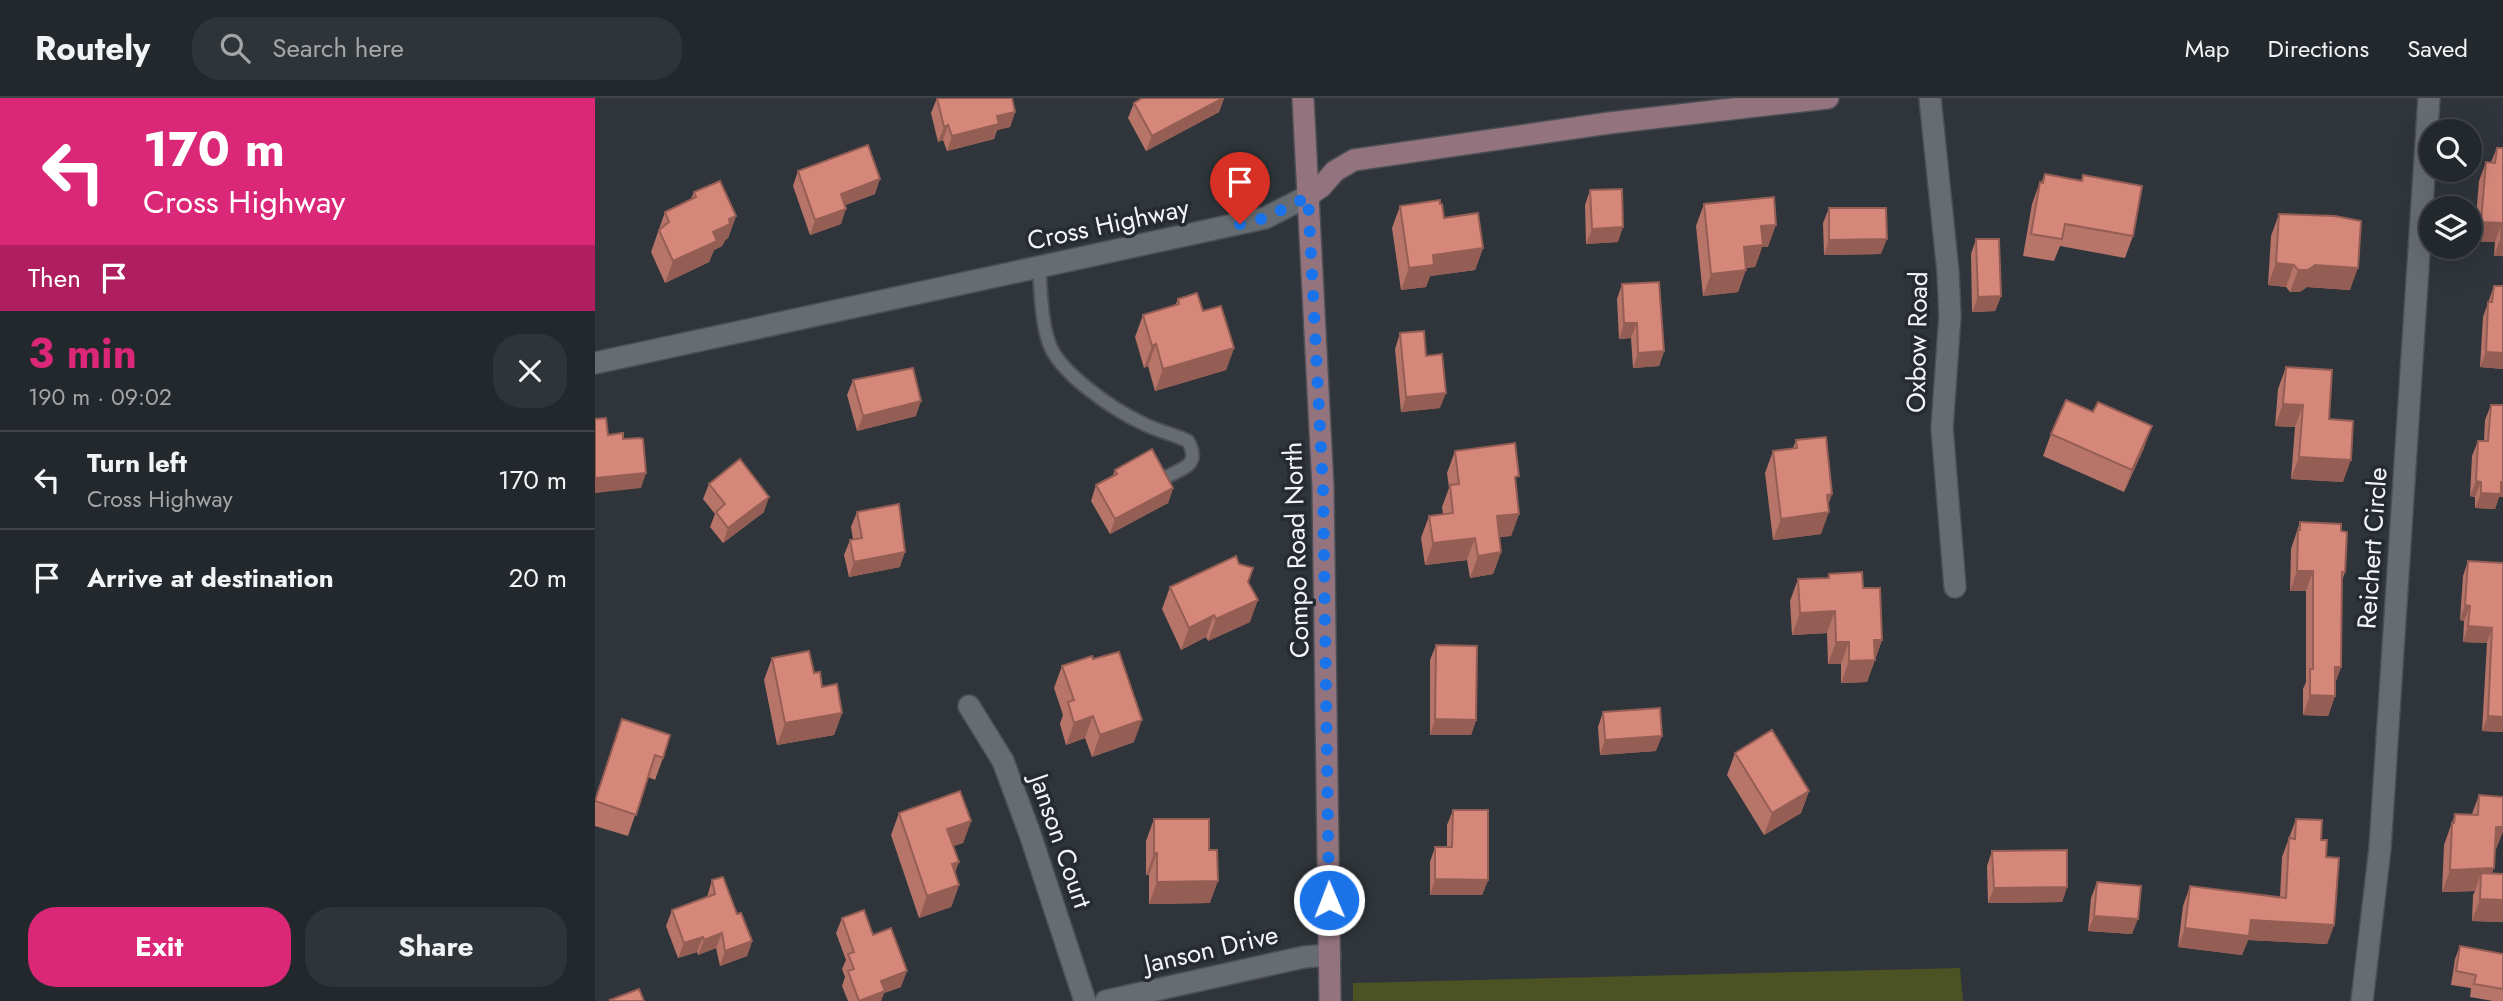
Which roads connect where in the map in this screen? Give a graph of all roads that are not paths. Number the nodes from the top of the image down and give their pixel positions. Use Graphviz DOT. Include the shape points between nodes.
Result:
graph roads {
  1 [pos="1303,98"];
  2 [pos="1828,98"];
  3 [pos="1930,98"];
  4 [pos="2429,98"];
  5 [pos="1779,101"];
  6 [pos="1308,197"];
  7 [pos="1039,267"];
  8 [pos="595,363"];
  9 [pos="1168,476"];
  10 [pos="1955,587"];
  11 [pos="969,706"];
  12 [pos="1330,955"];
  13 [pos="1085,1001"];
  14 [pos="1106,1001"];
  15 [pos="1331,1001"];
  16 [pos="2363,1001"];
  1 -- 6 [label="main road, Compo Road North"];
  2 -- 5 [label="main road, Cross Highway"];
  3 -- 10 [label="street, Oxbow Road" via="1948,272 1942,428"];
  4 -- 16 [label="street, Reichert Circle" via="2380,848"];
  5 -- 6 [label="main road, Cross Highway" via="1354,160"];
  6 -- 7 [label="street, Cross Highway" via="1265,218"];
  6 -- 12 [label="main road, Compo Road North" via="1323,487"];
  7 -- 8 [label="street, Cross Highway"];
  7 -- 9 [label="lane" via="1049,343 1067,371 1144,425 1188,441 1192,460"];
  11 -- 13 [label="street, Janson Court" via="1003,761"];
  12 -- 14 [label="street, Janson Drive"];
  12 -- 15 [label="main road, Compo Road North"];
}
